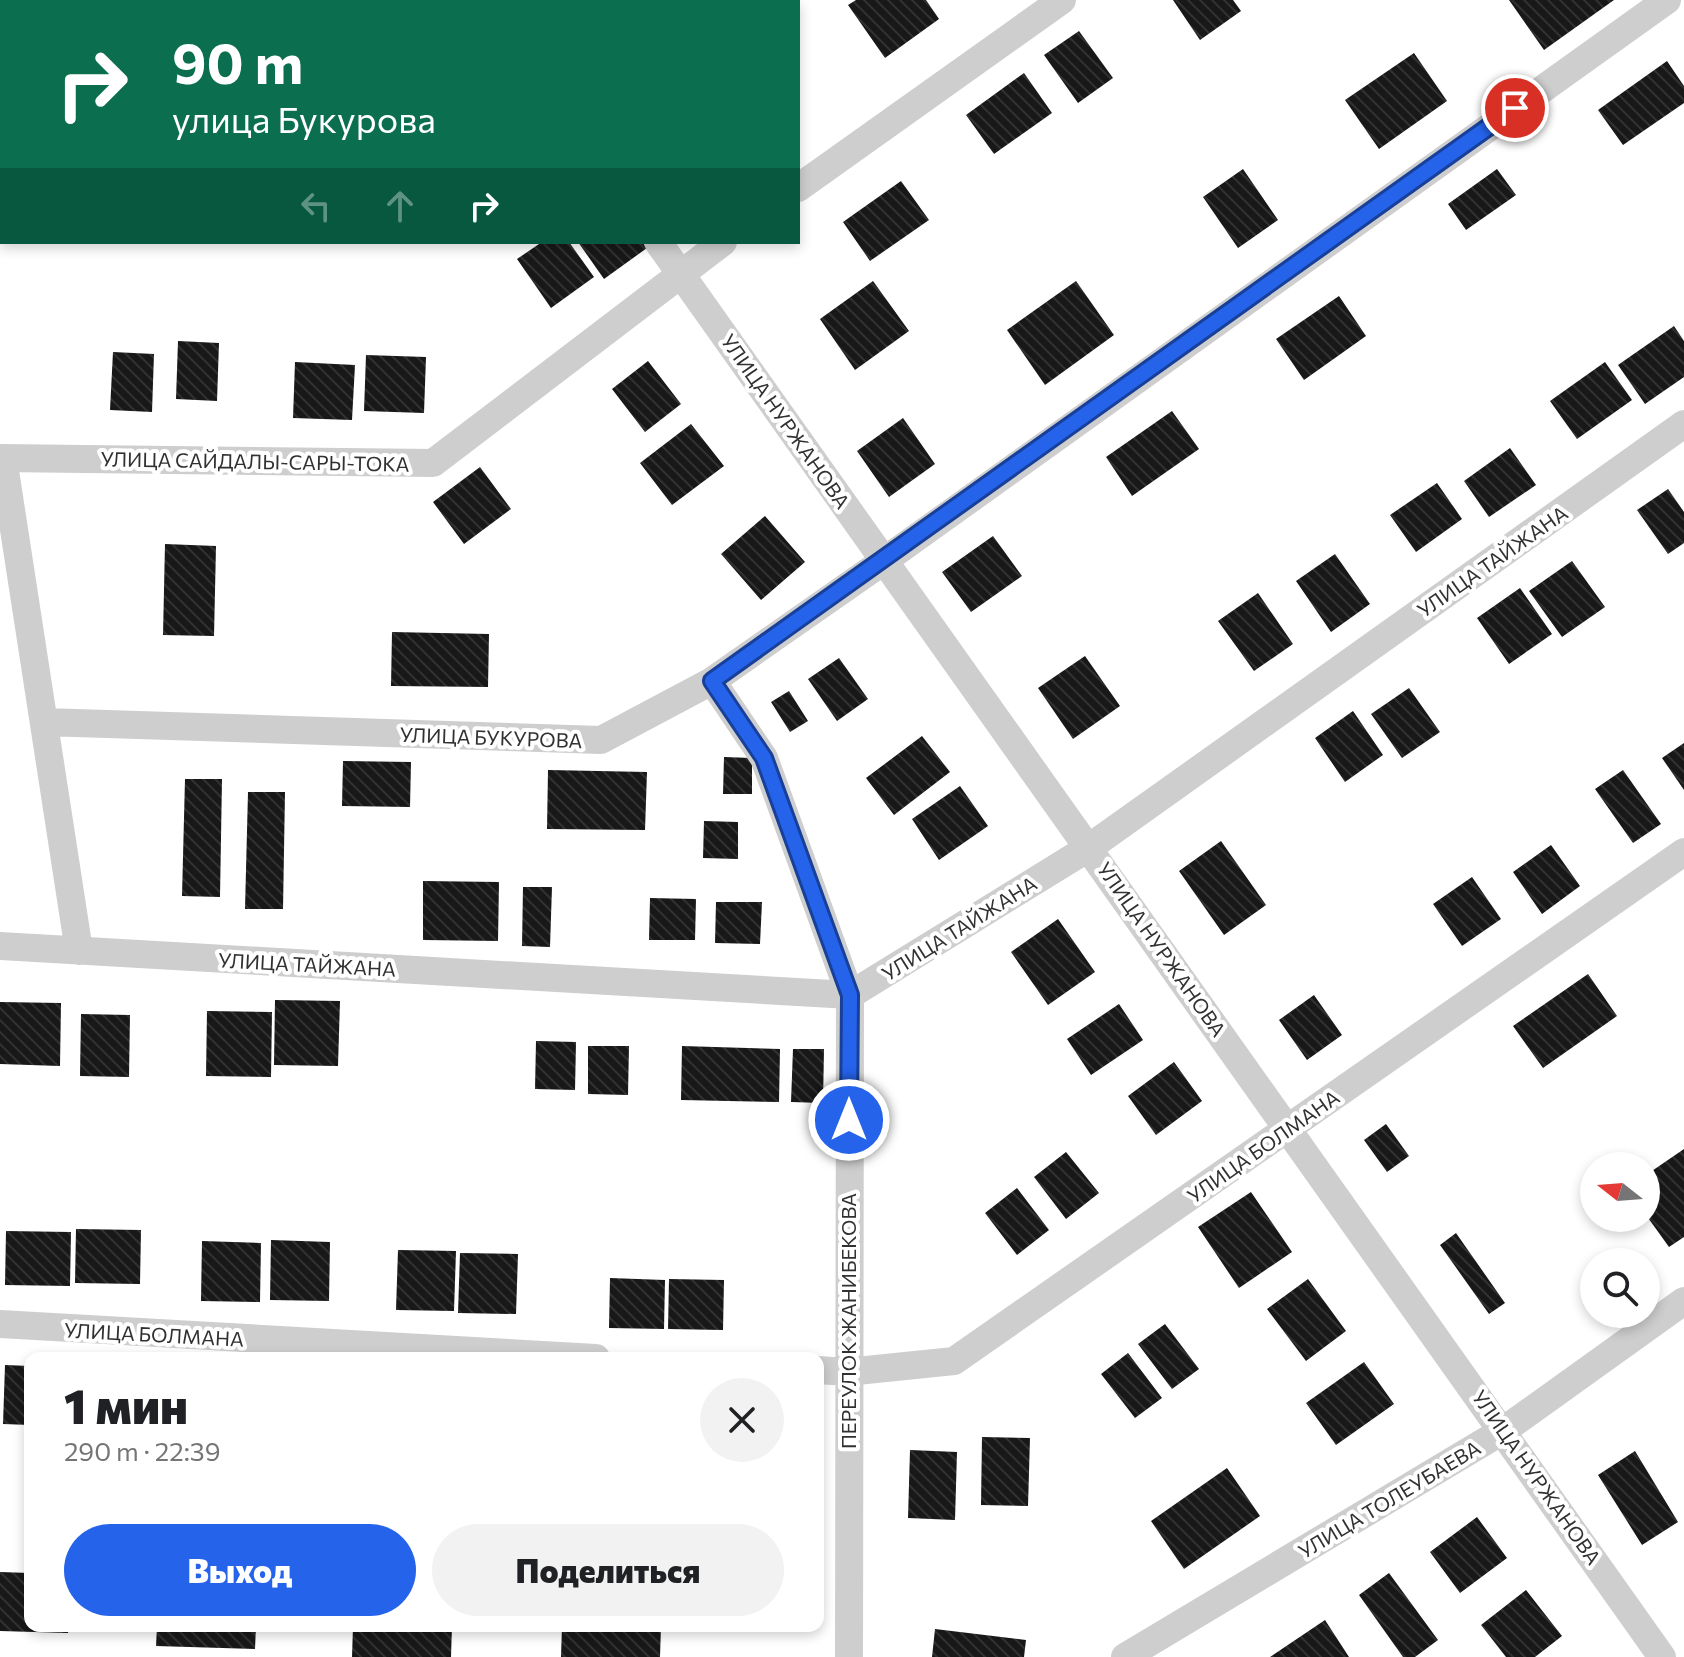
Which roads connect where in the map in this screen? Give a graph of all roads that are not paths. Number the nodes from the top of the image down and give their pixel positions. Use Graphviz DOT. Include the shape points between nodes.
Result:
graph roads {
  1 [pos="1062,0"];
  2 [pos="1667,0"];
  3 [pos="800,187"];
  4 [pos="659,244"];
  5 [pos="720,244"];
  6 [pos="680,272"];
  7 [pos="1684,424"];
  8 [pos="1,458"];
  9 [pos="885,560"];
  10 [pos="712,681"];
  11 [pos="44,722"];
  12 [pos="1090,847"];
  13 [pos="1684,852"];
  14 [pos="0,946"];
  15 [pos="79,951"];
  16 [pos="850,995"];
  17 [pos="1289,1128"];
  18 [pos="1684,1301"];
  19 [pos="0,1324"];
  20 [pos="491,1352"];
  21 [pos="824,1370"];
  22 [pos="847,1372"];
  23 [pos="1504,1430"];
  24 [pos="849,1657"];
  25 [pos="1125,1657"];
  26 [pos="1662,1657"];
  1 -- 3 [label="street"];
  2 -- 9 [label="street, УЛИЦА БУКУРОВА"];
  4 -- 6 [label="street, УЛИЦА НУРЖАНОВА"];
  5 -- 6 [label="street, УЛИЦА САЙДАЛЫ-САРЫ-ТОКА"];
  6 -- 8 [label="street, УЛИЦА САЙДАЛЫ-САРЫ-ТОКА" via="433,463"];
  6 -- 9 [label="street, УЛИЦА НУРЖАНОВА"];
  7 -- 12 [label="street, УЛИЦА ТАЙЖАНА"];
  8 -- 11 [label="street"];
  9 -- 10 [label="street, УЛИЦА БУКУРОВА"];
  9 -- 12 [label="street, УЛИЦА НУРЖАНОВА"];
  10 -- 11 [label="street, УЛИЦА БУКУРОВА" via="601,740"];
  10 -- 16 [label="street, ПЕРЕУЛОК ЖАНИБЕКОВА" via="764,758"];
  11 -- 15 [label="street"];
  12 -- 16 [label="street, УЛИЦА ТАЙЖАНА"];
  12 -- 17 [label="street, УЛИЦА НУРЖАНОВА"];
  13 -- 17 [label="street, УЛИЦА БОЛМАНА"];
  14 -- 15 [label="street, УЛИЦА ТАЙЖАНА"];
  15 -- 16 [label="street, УЛИЦА ТАЙЖАНА"];
  16 -- 22 [label="street, ПЕРЕУЛОК ЖАНИБЕКОВА"];
  17 -- 22 [label="street, УЛИЦА БОЛМАНА" via="954,1361"];
  17 -- 23 [label="street, УЛИЦА НУРЖАНОВА"];
  18 -- 23 [label="street, УЛИЦА ТОЛЕУБАЕВА"];
  19 -- 20 [label="street, УЛИЦА БОЛМАНА"];
  21 -- 22 [label="street, УЛИЦА БОЛМАНА"];
  22 -- 24 [label="street, ПЕРЕУЛОК ЖАНИБЕКОВА"];
  23 -- 25 [label="street, УЛИЦА ТОЛЕУБАЕВА"];
  23 -- 26 [label="street, УЛИЦА НУРЖАНОВА"];
}
